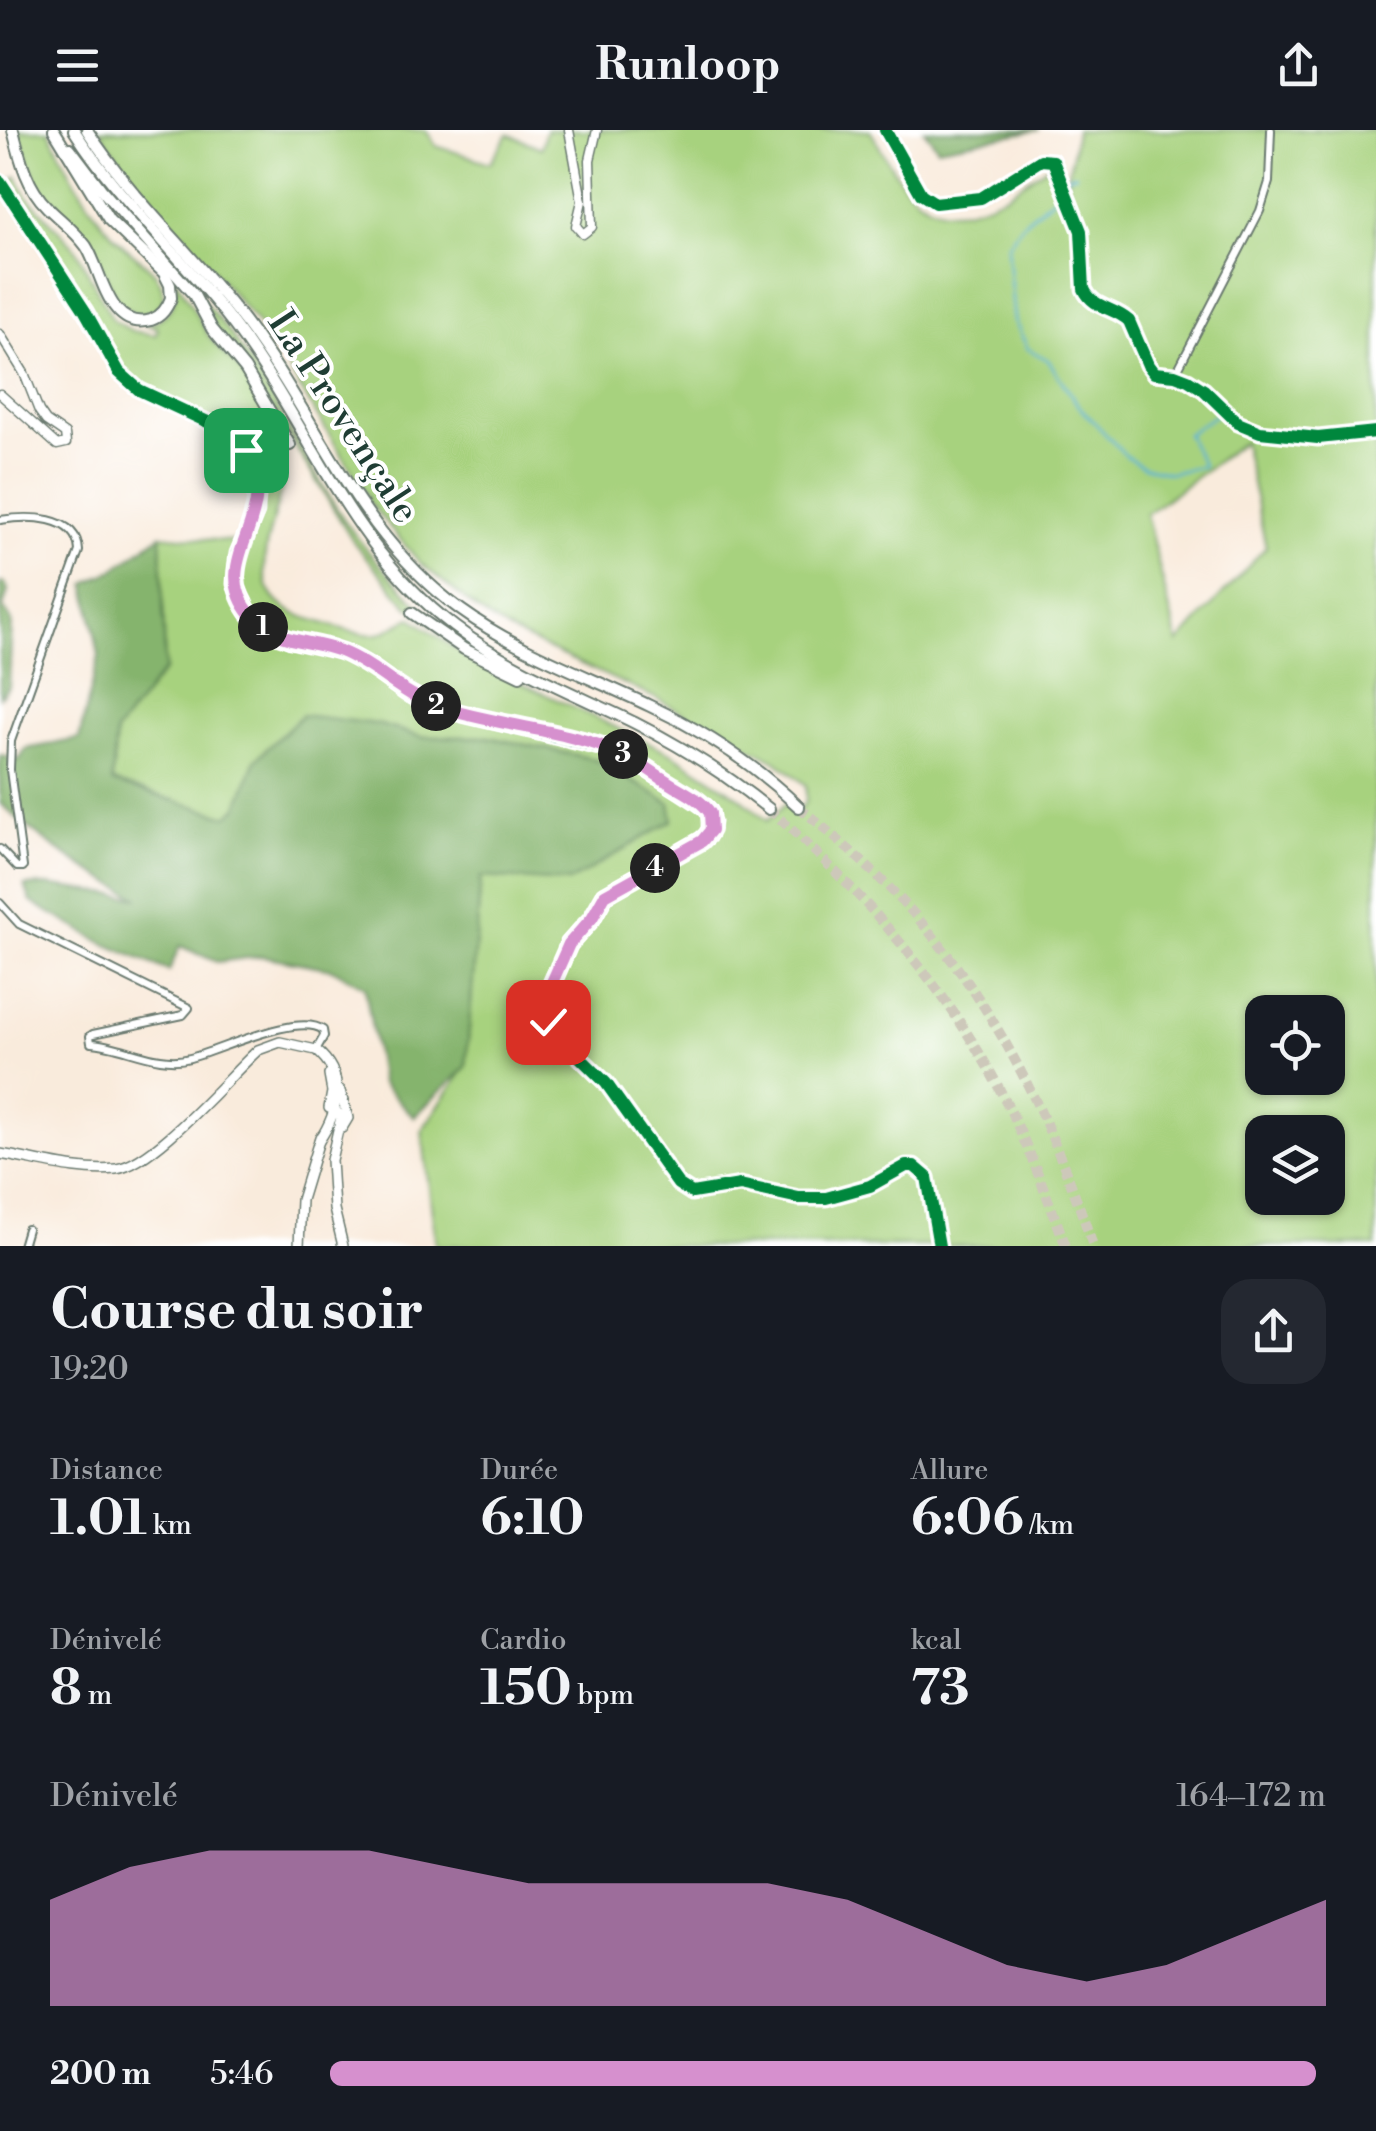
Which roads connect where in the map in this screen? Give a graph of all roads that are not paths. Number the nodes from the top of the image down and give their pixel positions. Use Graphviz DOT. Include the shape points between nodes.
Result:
graph roads {
  1 [pos="13,130"];
  2 [pos="56,130"];
  3 [pos="74,130"];
  4 [pos="86,130"];
  5 [pos="569,130"];
  6 [pos="597,130"];
  7 [pos="885,130"];
  8 [pos="1271,130"];
  9 [pos="0,181"];
  10 [pos="0,334"];
  11 [pos="1175,374"];
  12 [pos="0,394"];
  13 [pos="1376,432"];
  14 [pos="290,446"];
  15 [pos="0,520"];
  16 [pos="412,613"];
  17 [pos="587,701"];
  18 [pos="800,807"];
  19 [pos="769,809"];
  20 [pos="0,849"];
  21 [pos="0,904"];
  22 [pos="314,1050"];
  23 [pos="335,1106"];
  24 [pos="0,1154"];
  25 [pos="27,1229"];
  26 [pos="22,1246"];
  27 [pos="299,1246"];
  28 [pos="343,1246"];
  29 [pos="939,1246"];
  1 -- 2 [label="highway" via="32,186 85,245 112,303 134,320 159,316 171,298 164,272 108,220"];
  2 -- 14 [label="highway" via="194,295"];
  3 -- 17 [label="highway, La Provençale" via="236,328 340,498 394,572 466,636"];
  4 -- 18 [label="highway, La Provençale" via="248,326 363,511 414,571 516,645 714,741"];
  5 -- 6 [label="main road" via="582,200 576,226 583,234 592,227 590,160"];
  7 -- 11 [label="main road" via="922,194 935,202 981,198 1049,158 1080,230 1087,296 1129,320 1154,373"];
  8 -- 11 [label="street" via="1269,182 1260,211"];
  9 -- 29 [label="main road" via="119,372 139,390 226,431 246,450 256,475 256,512 238,554 236,584 260,626 344,652 440,708 620,752 708,809 711,830 702,841 605,895 569,944 545,1000 556,1034 613,1092 678,1184 692,1193 740,1185 817,1199 916,1167 928,1181"];
  10 -- 12 [label="main road" via="46,421 66,434 66,443 57,445"];
  11 -- 13 [label="street" via="1260,432 1318,438"];
  15 -- 20 [label="street" via="49,520 68,528 79,552 11,742 23,867"];
  16 -- 17 [label="highway" via="475,656"];
  17 -- 19 [label="highway, La Provençale" via="678,746"];
  21 -- 22 [label="street" via="19,924 189,1008 184,1015 93,1034 91,1043 173,1062 280,1027 314,1025 324,1036"];
  22 -- 23 [label="main road" via="332,1082"];
  22 -- 23 [label="main road" via="339,1088"];
  22 -- 24 [label="main road" via="294,1042 269,1044 131,1165 102,1169"];
  23 -- 27 [label="main road" via="301,1200"];
  23 -- 28 [label="main road" via="341,1117 331,1184"];
  25 -- 26 [label="street"];
}
